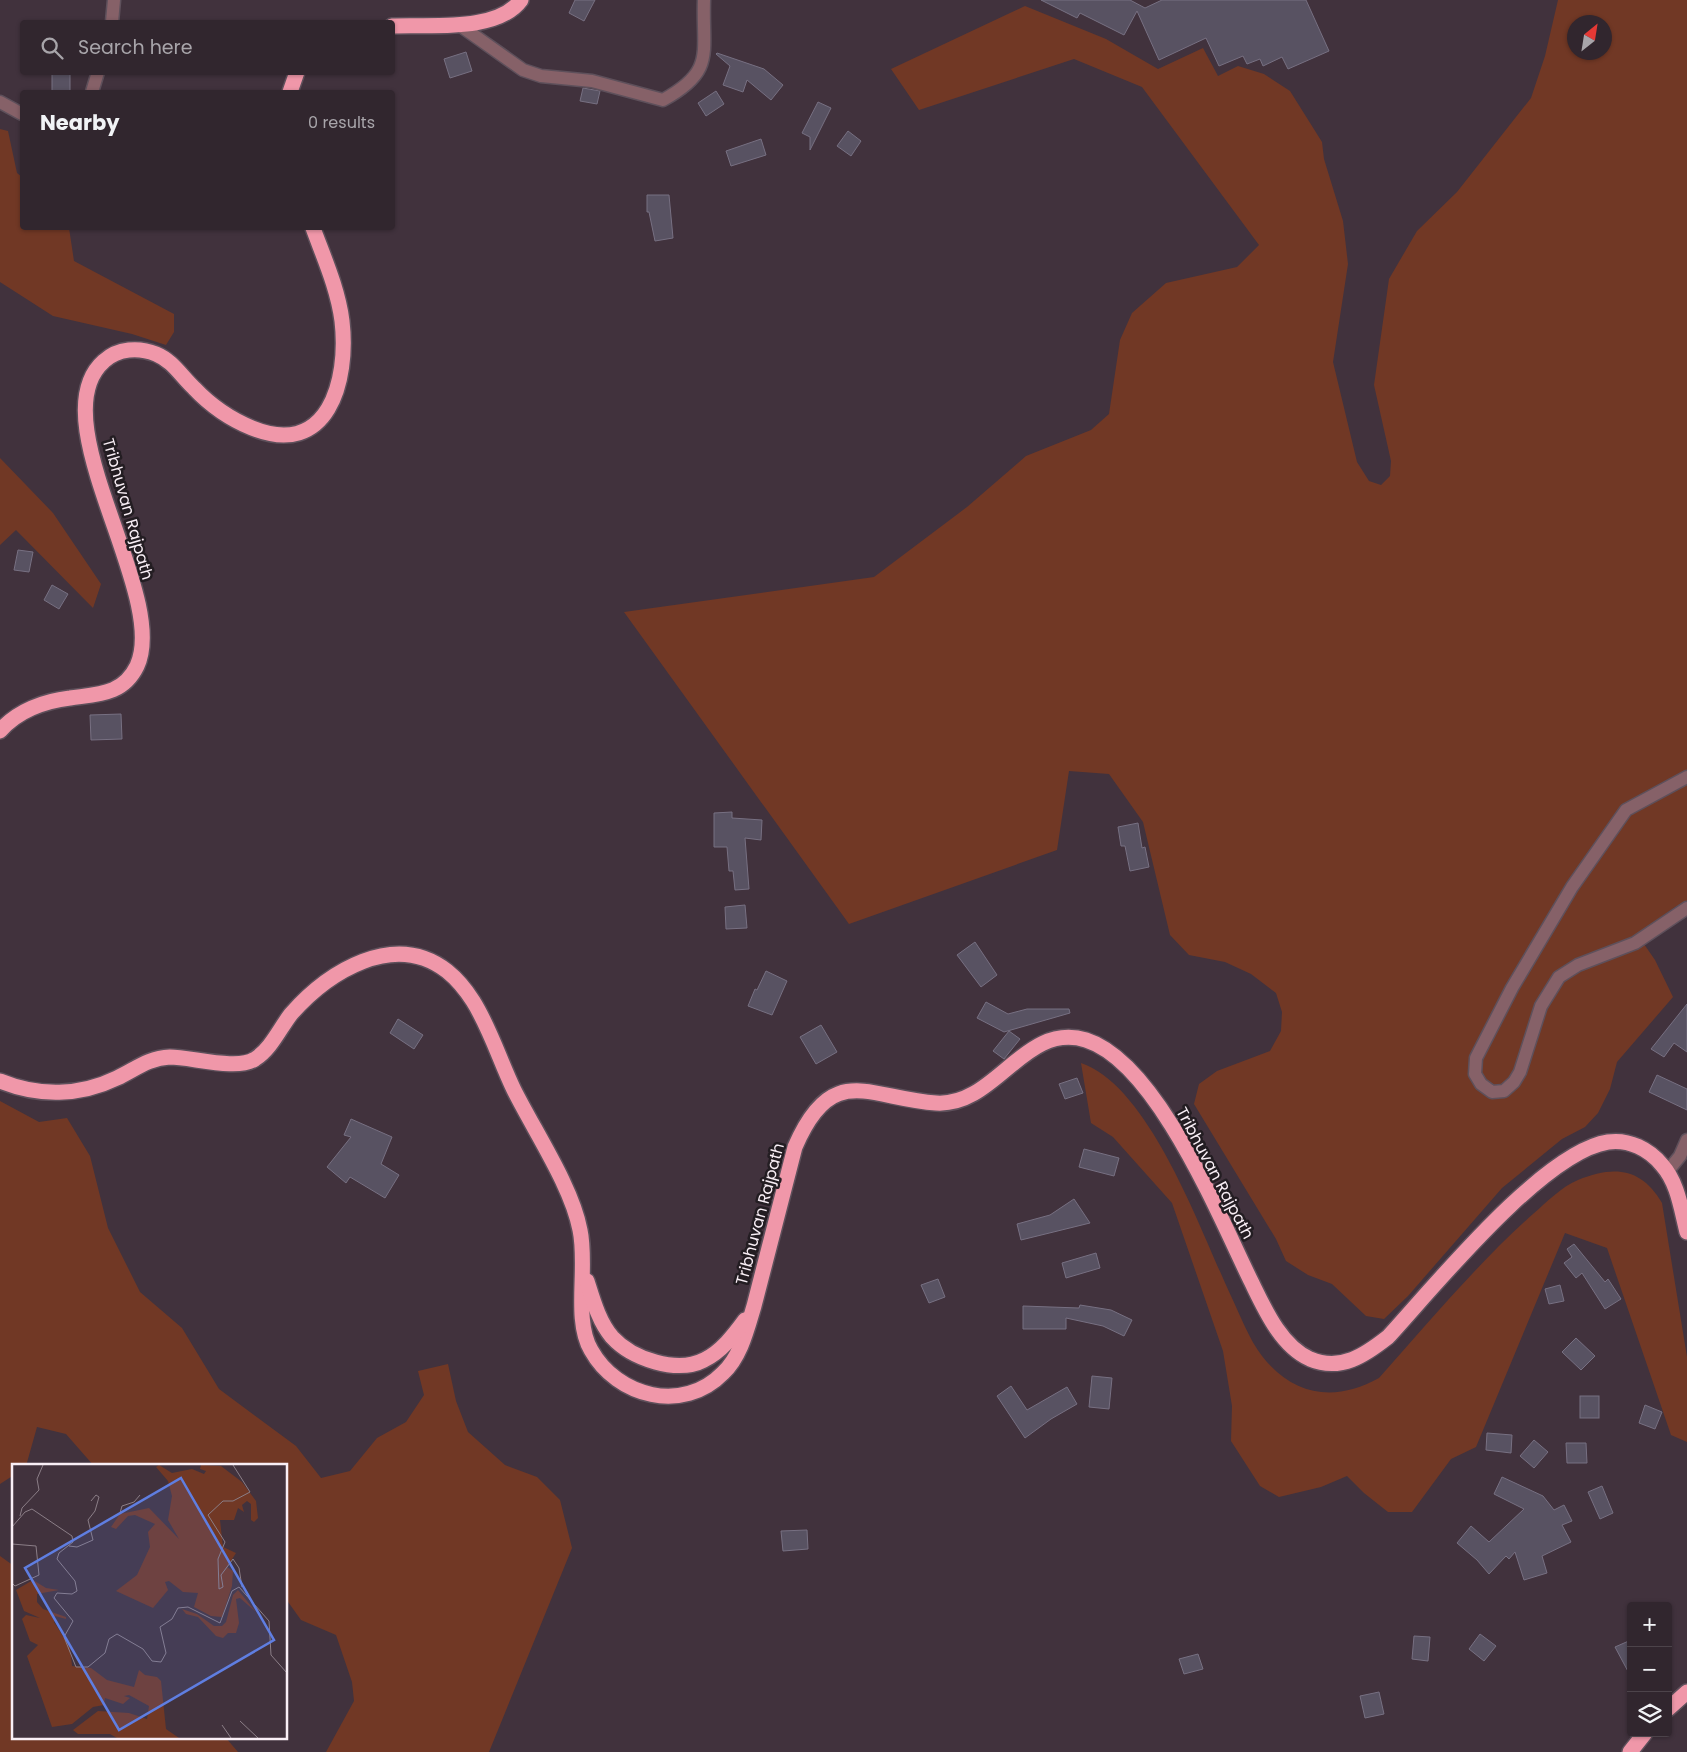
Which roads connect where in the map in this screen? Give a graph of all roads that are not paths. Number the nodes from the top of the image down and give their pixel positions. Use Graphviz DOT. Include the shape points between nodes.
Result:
graph roads {
  1 [pos="114,0"];
  2 [pos="521,0"];
  3 [pos="704,0"];
  4 [pos="112,20"];
  5 [pos="458,24"];
  6 [pos="395,26"];
  7 [pos="97,75"];
  8 [pos="296,75"];
  9 [pos="93,90"];
  10 [pos="291,90"];
  11 [pos="0,102"];
  12 [pos="20,113"];
  13 [pos="314,230"];
  14 [pos="0,731"];
  15 [pos="1687,777"];
  16 [pos="1687,908"];
  17 [pos="0,1081"];
  18 [pos="1687,1140"];
  19 [pos="1668,1172"];
  20 [pos="1687,1232"];
  21 [pos="584,1271"];
  22 [pos="754,1306"];
  23 [pos="1687,1692"];
  24 [pos="1672,1706"];
  25 [pos="1642,1737"];
  26 [pos="1630,1752"];
  1 -- 4 [label="street"];
  2 -- 5 [label="highway" via="507,12 492,18"];
  3 -- 5 [label="street" via="703,62 697,76 684,89 663,100 592,81 541,76 523,70"];
  5 -- 6 [label="highway"];
  7 -- 9 [label="street"];
  8 -- 10 [label="highway"];
  11 -- 12 [label="street"];
  13 -- 14 [label="highway, Tribhuvan Rajpath" via="340,309 343,347 340,374 330,404 314,427 298,434 279,435 240,422 204,398 168,360 145,350 128,350 112,355 94,373 87,394 89,437 101,488 140,610 141,656 130,677 113,691 42,704 22,712"];
  15 -- 16 [label="street" via="1626,810 1572,887 1512,988 1476,1058 1474,1074 1481,1084 1492,1092 1504,1091 1514,1082 1540,1006 1559,978 1578,965 1635,943"];
  17 -- 21 [label="highway, Tribhuvan Rajpath" via="34,1091 65,1092 102,1084 160,1058 249,1062 262,1053 305,1000 337,975 378,956 404,954 421,957 454,978 478,1009 574,1206 581,1233"];
  18 -- 19 [label="street"];
  19 -- 20 [label="highway, Tribhuvan Rajpath"];
  19 -- 22 [label="highway, Tribhuvan Rajpath" via="1648,1152 1620,1142 1598,1145 1569,1158 1512,1204 1388,1337 1354,1360 1324,1363 1308,1358 1294,1348 1267,1314 1178,1136 1139,1078 1115,1055 1096,1044 1078,1038 1058,1038 1040,1044 985,1088 957,1101 932,1103 858,1090 837,1095 818,1107 794,1147"];
  21 -- 22 [label="highway" via="598,1315 612,1337 634,1354 663,1363 686,1365 704,1360 731,1339"];
  21 -- 22 [label="highway, Tribhuvan Rajpath" via="584,1326 592,1352 620,1383 654,1396 687,1394 723,1374 739,1350"];
  23 -- 24 [label="highway"];
  25 -- 26 [label="highway"];
}
